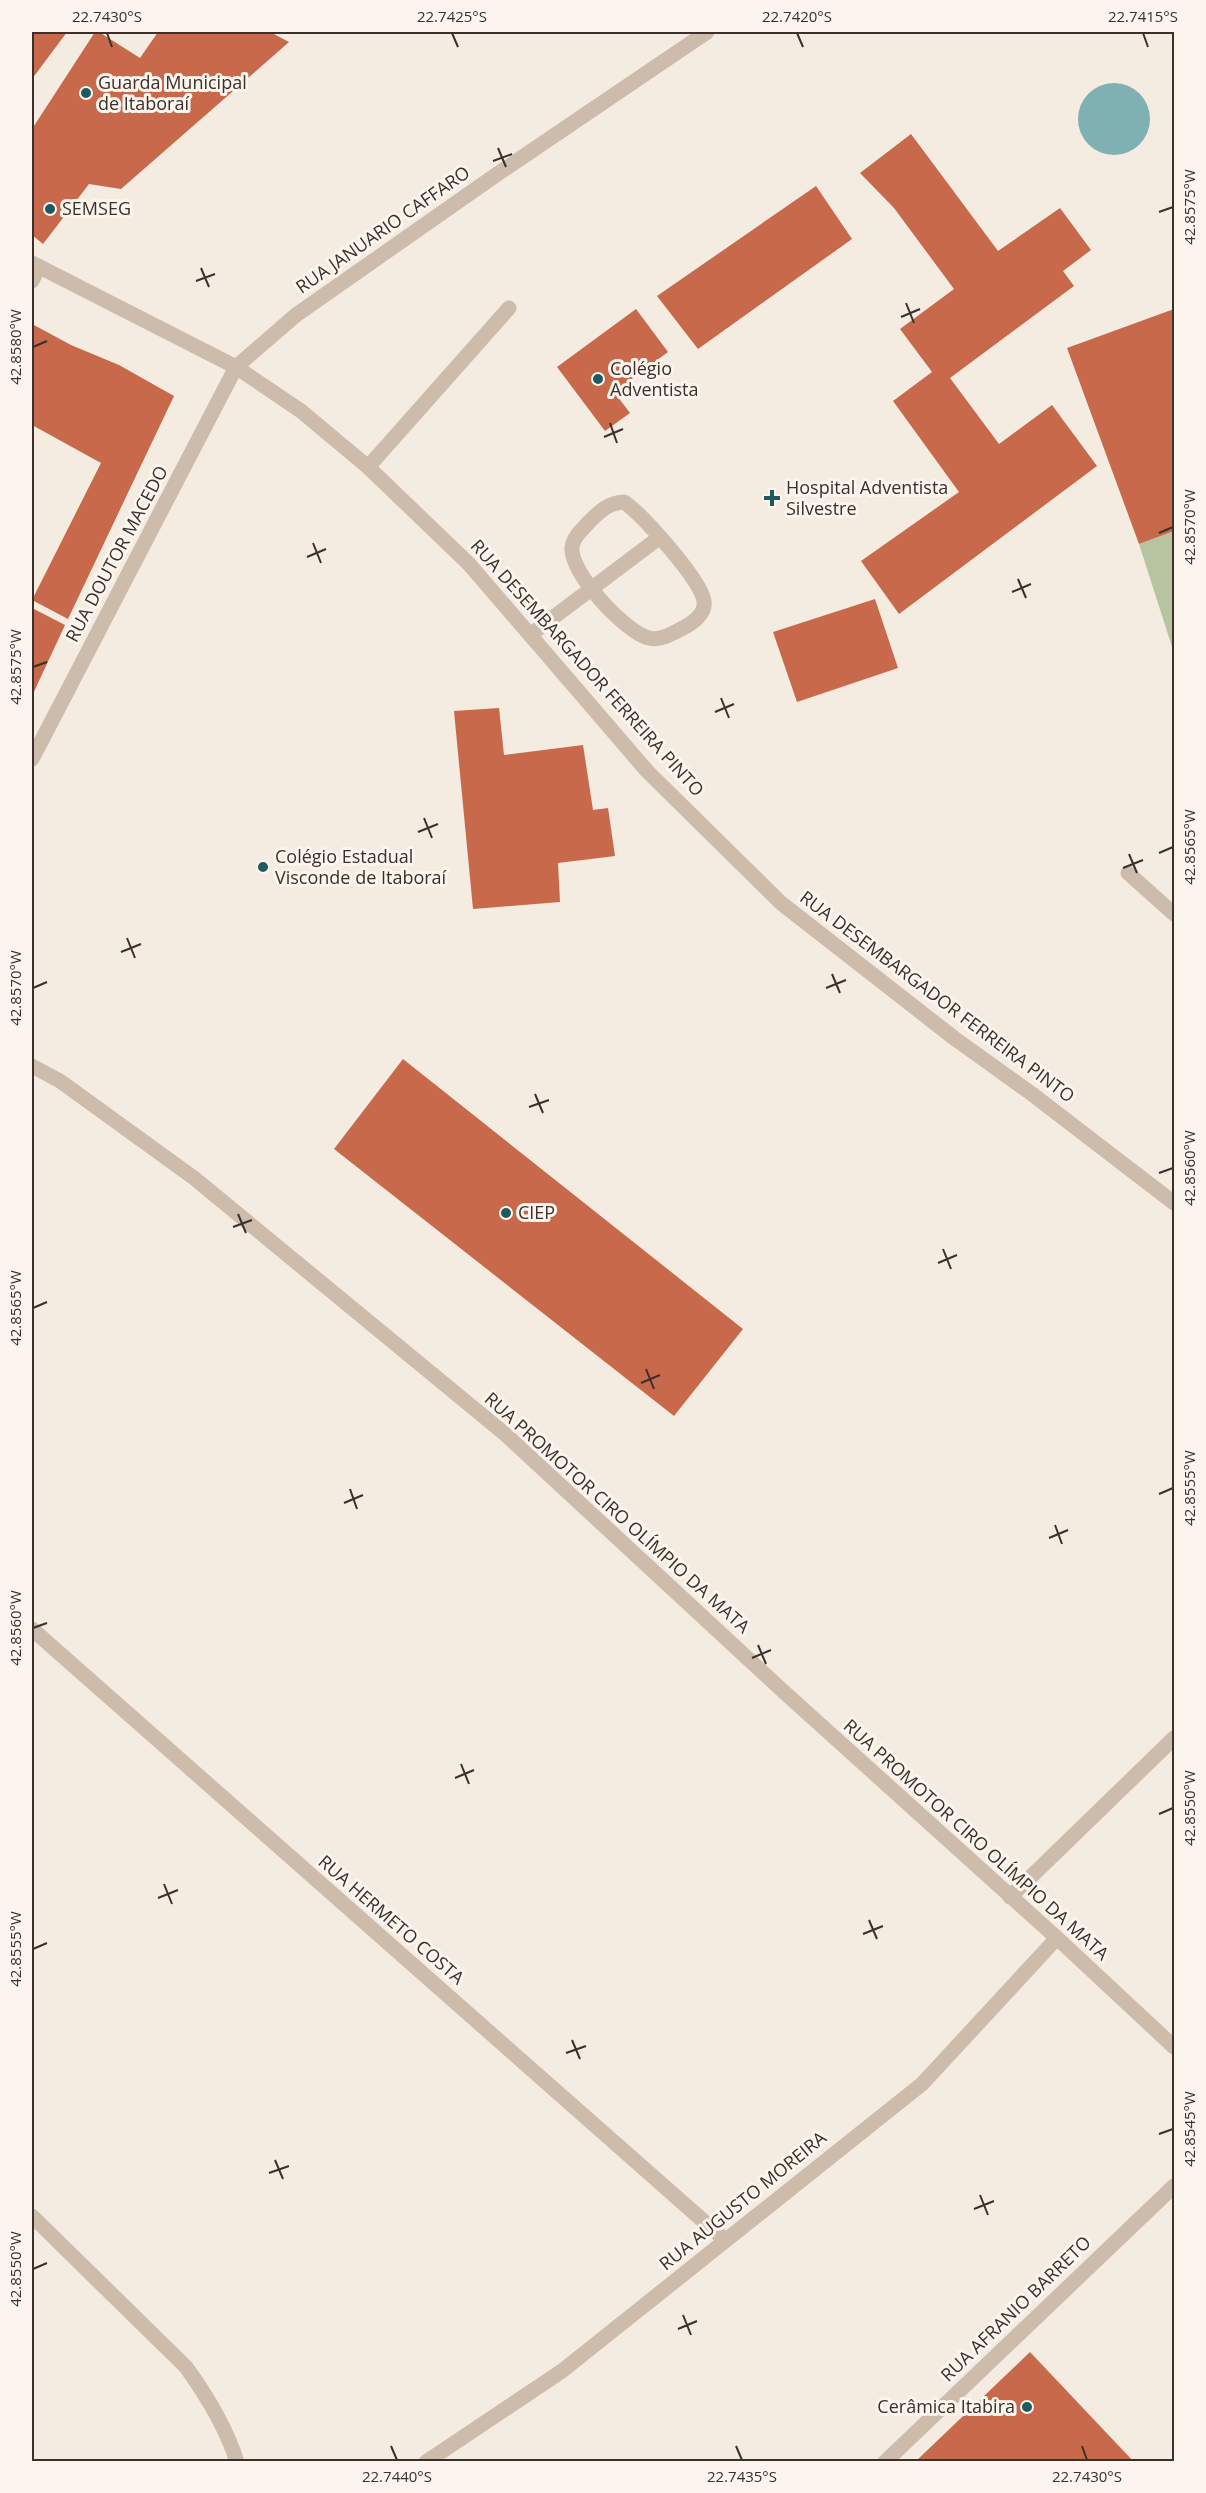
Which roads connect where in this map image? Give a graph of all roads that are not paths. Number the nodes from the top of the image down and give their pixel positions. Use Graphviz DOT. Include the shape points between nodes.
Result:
graph roads {
  1 [pos="707,32"];
  2 [pos="35,265"];
  3 [pos="32,281"];
  4 [pos="509,308"];
  5 [pos="236,368"];
  6 [pos="368,467"];
  7 [pos="660,537"];
  8 [pos="591,588"];
  9 [pos="530,635"];
  10 [pos="32,759"];
  11 [pos="1128,873"];
  12 [pos="1174,914"];
  13 [pos="32,1066"];
  14 [pos="1174,1203"];
  15 [pos="32,1629"];
  16 [pos="1174,1738"];
  17 [pos="1010,1897"];
  18 [pos="1057,1938"];
  19 [pos="1174,2048"];
  20 [pos="1174,2186"];
  21 [pos="32,2216"];
  22 [pos="725,2240"];
  23 [pos="237,2462"];
  24 [pos="426,2462"];
  25 [pos="885,2462"];
  1 -- 5 [label="street, RUA JANUARIO CAFFARO" via="296,315"];
  2 -- 3 [label="street"];
  2 -- 5 [label="street, RUA DESEMBARGADOR FERREIRA PINTO"];
  4 -- 6 [label="street"];
  5 -- 6 [label="street, RUA DESEMBARGADOR FERREIRA PINTO" via="302,411"];
  5 -- 10 [label="street, RUA DOUTOR MACEDO"];
  6 -- 9 [label="street, RUA DESEMBARGADOR FERREIRA PINTO" via="469,564"];
  7 -- 8 [label="street"];
  7 -- 8 [label="street" via="624,502 602,509 574,538 571,549"];
  7 -- 8 [label="street" via="699,588 705,602 691,624 666,637 651,639 637,634"];
  8 -- 9 [label="street"];
  9 -- 14 [label="street, RUA DESEMBARGADOR FERREIRA PINTO" via="647,771 781,903"];
  11 -- 12 [label="street"];
  13 -- 17 [label="street, RUA PROMOTOR CIRO OLÍMPIO DA MATA" via="60,1081 194,1178 505,1434"];
  15 -- 22 [label="street, RUA HERMETO COSTA"];
  16 -- 17 [label="street"];
  17 -- 18 [label="street, RUA PROMOTOR CIRO OLÍMPIO DA MATA"];
  18 -- 19 [label="street, RUA PROMOTOR CIRO OLÍMPIO DA MATA"];
  18 -- 22 [label="street, RUA AUGUSTO MOREIRA" via="922,2084"];
  20 -- 25 [label="street, RUA AFRANIO BARRETO"];
  21 -- 23 [label="street" via="186,2367 219,2419"];
  22 -- 24 [label="street, RUA AUGUSTO MOREIRA" via="562,2371"];
}
